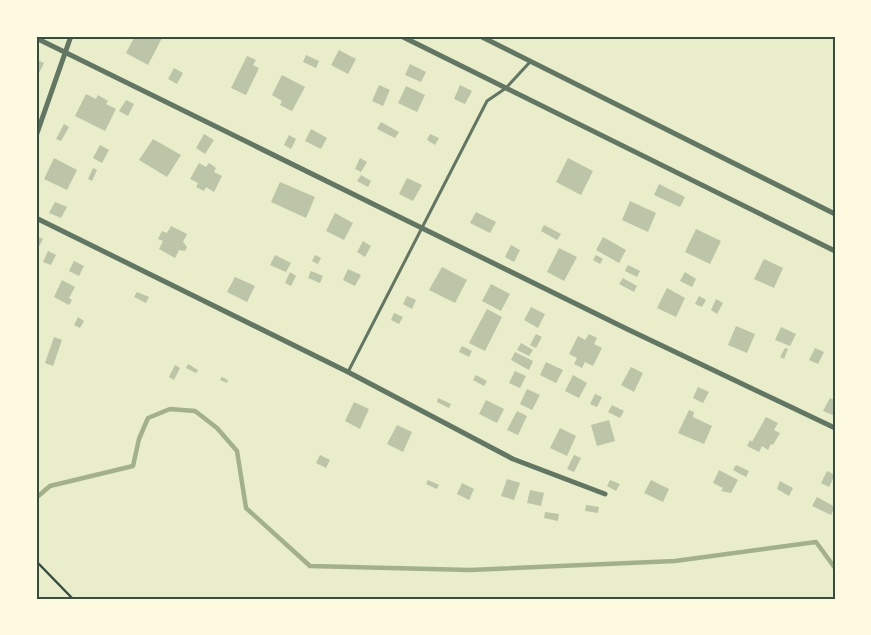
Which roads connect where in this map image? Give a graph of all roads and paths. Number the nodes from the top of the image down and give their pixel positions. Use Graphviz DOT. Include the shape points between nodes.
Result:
graph roads {
  1 [pos="71,36"];
  2 [pos="401,36"];
  3 [pos="480,36"];
  4 [pos="36,38"];
  5 [pos="65,52"];
  6 [pos="531,62"];
  7 [pos="506,88"];
  8 [pos="36,136"];
  9 [pos="835,214"];
  10 [pos="36,218"];
  11 [pos="420,228"];
  12 [pos="835,251"];
  13 [pos="348,372"];
  14 [pos="835,428"];
  15 [pos="605,494"];
  16 [pos="36,561"];
  17 [pos="73,599"];
  1 -- 5 [label="street"];
  2 -- 7 [label="street"];
  3 -- 6 [label="street"];
  4 -- 5 [label="street"];
  5 -- 8 [label="street"];
  5 -- 11 [label="street"];
  6 -- 7 [label="lane"];
  6 -- 9 [label="street"];
  7 -- 11 [label="lane" via="487,101"];
  7 -- 12 [label="street"];
  10 -- 13 [label="street"];
  11 -- 13 [label="lane"];
  11 -- 14 [label="street"];
  13 -- 15 [label="street" via="513,459"];
  16 -- 17 [label="path"];
}
